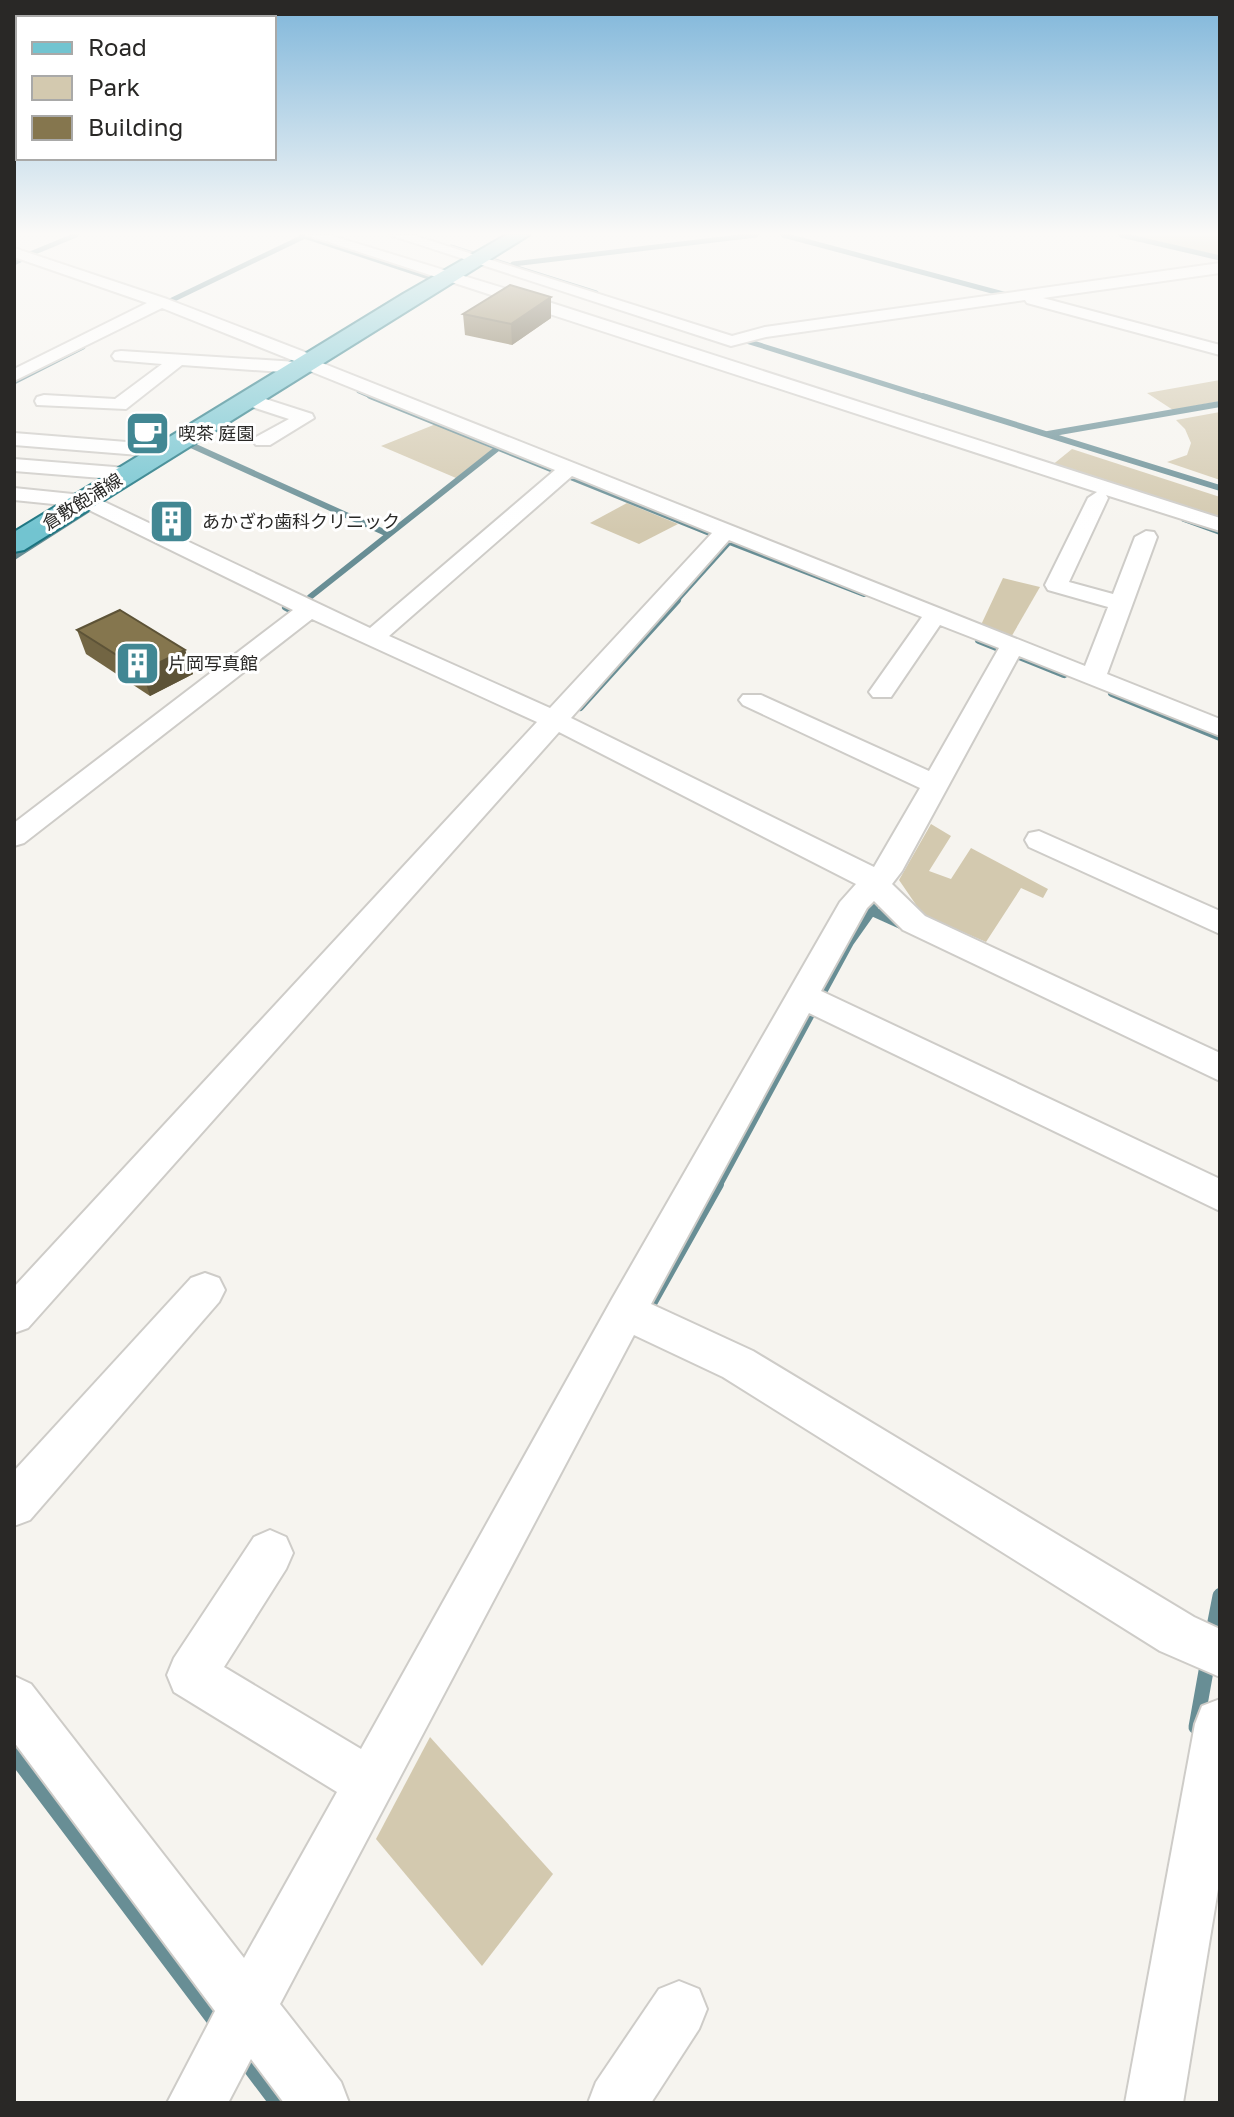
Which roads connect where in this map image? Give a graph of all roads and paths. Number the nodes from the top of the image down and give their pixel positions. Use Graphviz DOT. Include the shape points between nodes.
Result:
graph roads {
  1 [pos="98,334"];
  2 [pos="235,334"];
  3 [pos="356,334"];
  4 [pos="631,334"];
  5 [pos="723,334"];
  6 [pos="765,334"];
  7 [pos="1159,334"];
  8 [pos="1220,350"];
  9 [pos="121,356"];
  10 [pos="178,360"];
  11 [pos="308,365"];
  12 [pos="14,376"];
  13 [pos="257,400"];
  14 [pos="44,401"];
  15 [pos="14,439"];
  16 [pos="263,441"];
  17 [pos="164,451"];
  18 [pos="14,465"];
  19 [pos="564,472"];
  20 [pos="127,474"];
  21 [pos="14,494"];
  22 [pos="1098,498"];
  23 [pos="90,503"];
  24 [pos="1220,525"];
  25 [pos="724,533"];
  26 [pos="1146,537"];
  27 [pos="14,544"];
  28 [pos="1120,603"];
  29 [pos="310,609"];
  30 [pos="933,618"];
  31 [pos="373,638"];
  32 [pos="1010,650"];
  33 [pos="1093,678"];
  34 [pos="882,692"];
  35 [pos="752,700"];
  36 [pos="552,723"];
  37 [pos="1220,728"];
  38 [pos="936,785"];
  39 [pos="14,837"];
  40 [pos="1039,840"];
  41 [pos="874,884"];
  42 [pos="1220,923"];
  43 [pos="811,1000"];
  44 [pos="1220,1068"];
  45 [pos="1220,1196"];
  46 [pos="205,1290"];
  47 [pos="14,1315"];
  48 [pos="639,1318"];
  49 [pos="14,1504"];
  50 [pos="270,1553"];
  51 [pos="1212,1651"];
  52 [pos="14,1701"];
  53 [pos="1220,1725"];
  54 [pos="369,1782"];
  55 [pos="679,2009"];
  56 [pos="224,2049"];
  57 [pos="320,2103"];
  58 [pos="617,2103"];
  59 [pos="1154,2103"];
  1 -- 12 [label="street"];
  2 -- 11 [label="street"];
  3 -- 11 [label="main road, 倉敷飽浦線"];
  4 -- 24 [label="street"];
  5 -- 6 [label="street" via="736,338"];
  7 -- 8 [label="street"];
  9 -- 10 [label="street"];
  10 -- 11 [label="street"];
  10 -- 14 [label="street" via="119,405"];
  11 -- 13 [label="main road, 倉敷飽浦線"];
  11 -- 19 [label="street"];
  13 -- 16 [label="street" via="305,418"];
  13 -- 17 [label="main road, 倉敷飽浦線"];
  15 -- 17 [label="street"];
  17 -- 20 [label="main road, 倉敷飽浦線"];
  18 -- 20 [label="street"];
  19 -- 25 [label="street"];
  19 -- 31 [label="street"];
  20 -- 23 [label="main road, 倉敷飽浦線"];
  21 -- 23 [label="street"];
  22 -- 28 [label="street" via="1056,585"];
  23 -- 27 [label="main road, 倉敷飽浦線"];
  23 -- 29 [label="street"];
  25 -- 30 [label="street"];
  25 -- 36 [label="street"];
  26 -- 28 [label="street"];
  28 -- 33 [label="street"];
  29 -- 31 [label="street"];
  29 -- 39 [label="street"];
  30 -- 32 [label="street"];
  30 -- 34 [label="street"];
  31 -- 36 [label="street"];
  32 -- 33 [label="street"];
  32 -- 38 [label="street"];
  33 -- 37 [label="street"];
  35 -- 38 [label="street"];
  36 -- 41 [label="street" via="864,874"];
  36 -- 47 [label="street"];
  38 -- 41 [label="street" via="887,871"];
  40 -- 42 [label="street"];
  41 -- 43 [label="street" via="855,902"];
  41 -- 44 [label="street" via="914,923"];
  43 -- 45 [label="street"];
  43 -- 48 [label="street"];
  46 -- 49 [label="street"];
  48 -- 51 [label="street" via="738,1364"];
  48 -- 54 [label="street"];
  50 -- 54 [label="street" via="191,1675"];
  52 -- 56 [label="street"];
  53 -- 59 [label="street"];
  54 -- 56 [label="street"];
  55 -- 58 [label="street"];
  56 -- 57 [label="street"];
}
